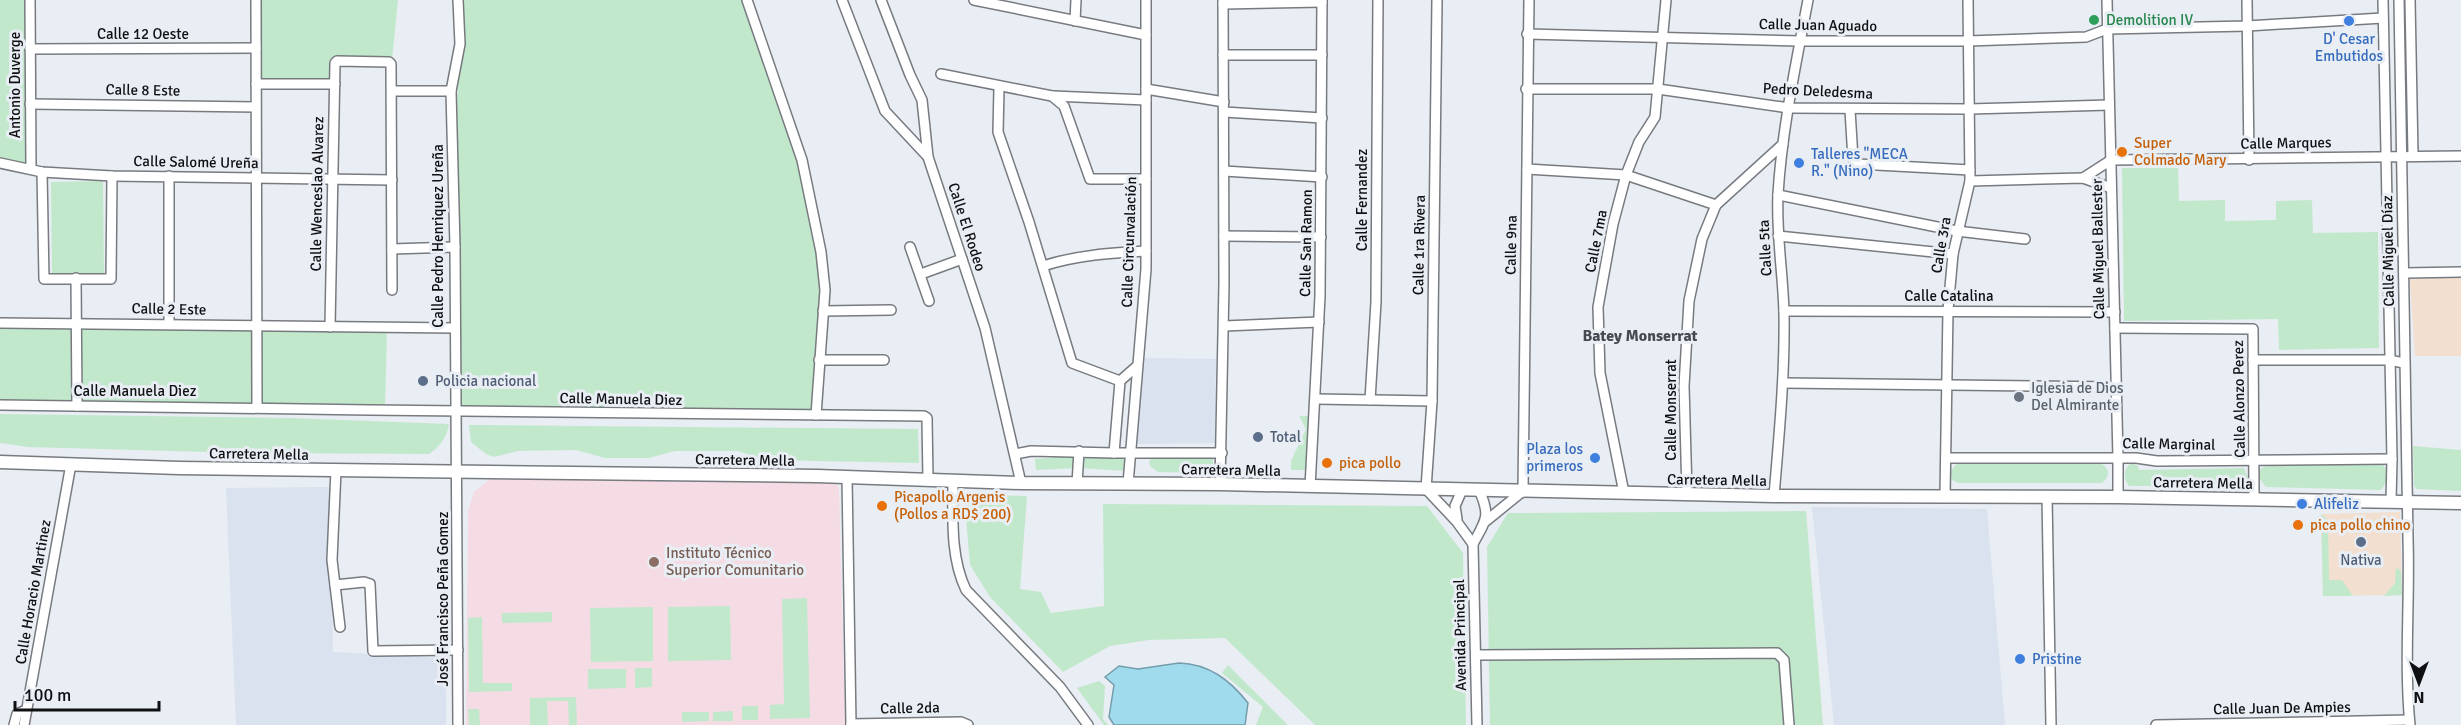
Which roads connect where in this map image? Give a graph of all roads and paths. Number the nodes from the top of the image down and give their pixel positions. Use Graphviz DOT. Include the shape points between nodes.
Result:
graph roads {
  1 [pos="30,0"];
  2 [pos="256,0"];
  3 [pos="458,0"];
  4 [pos="747,0"];
  5 [pos="842,0"];
  6 [pos="881,0"];
  7 [pos="974,0"];
  8 [pos="1076,0"];
  9 [pos="1146,0"];
  10 [pos="1378,0"];
  11 [pos="1437,0"];
  12 [pos="1528,0"];
  13 [pos="1666,0"];
  14 [pos="1808,0"];
  15 [pos="1968,0"];
  16 [pos="2106,0"];
  17 [pos="2247,0"];
  18 [pos="2383,0"];
  19 [pos="2399,0"];
  20 [pos="2410,0"];
  21 [pos="1322,1"];
  22 [pos="1223,2"];
  23 [pos="2383,18"];
  24 [pos="1075,21"];
  25 [pos="2247,26"];
  26 [pos="2107,29"];
  27 [pos="1527,34"];
  28 [pos="1146,35"];
  29 [pos="1664,36"];
  30 [pos="1800,41"];
  31 [pos="1968,41"];
  32 [pos="256,48"];
  33 [pos="30,49"];
  34 [pos="1223,55"];
  35 [pos="1322,56"];
  36 [pos="941,74"];
  37 [pos="256,84"];
  38 [pos="335,84"];
  39 [pos="999,88"];
  40 [pos="1146,89"];
  41 [pos="1526,89"];
  42 [pos="1658,89"];
  43 [pos="392,91"];
  44 [pos="451,91"];
  45 [pos="1052,96"];
  46 [pos="1146,100"];
  47 [pos="30,104"];
  48 [pos="2109,105"];
  49 [pos="256,107"];
  50 [pos="1224,107"];
  51 [pos="1789,108"];
  52 [pos="1970,109"];
  53 [pos="1850,110"];
  54 [pos="1322,118"];
  55 [pos="1783,144"];
  56 [pos="2413,155"];
  57 [pos="2384,156"];
  58 [pos="2402,156"];
  59 [pos="2461,156"];
  60 [pos="928,157"];
  61 [pos="2111,160"];
  62 [pos="2249,160"];
  63 [pos="0,163"];
  64 [pos="31,169"];
  65 [pos="1527,169"];
  66 [pos="1970,170"];
  67 [pos="1224,171"];
  68 [pos="42,172"];
  69 [pos="1626,175"];
  70 [pos="112,176"];
  71 [pos="169,177"];
  72 [pos="1322,177"];
  73 [pos="256,178"];
  74 [pos="2082,178"];
  75 [pos="333,179"];
  76 [pos="1146,179"];
  77 [pos="392,180"];
  78 [pos="1970,181"];
  79 [pos="2111,188"];
  80 [pos="1778,195"];
  81 [pos="1716,205"];
  82 [pos="1958,231"];
  83 [pos="1224,236"];
  84 [pos="1778,236"];
  85 [pos="1321,237"];
  86 [pos="2025,239"];
  87 [pos="455,247"];
  88 [pos="910,247"];
  89 [pos="392,249"];
  90 [pos="1146,251"];
  91 [pos="1953,254"];
  92 [pos="962,259"];
  93 [pos="1043,266"];
  94 [pos="2461,272"];
  95 [pos="2405,273"];
  96 [pos="921,274"];
  97 [pos="76,278"];
  98 [pos="392,290"];
  99 [pos="929,301"];
  100 [pos="891,310"];
  101 [pos="1948,310"];
  102 [pos="823,311"];
  103 [pos="1784,311"];
  104 [pos="2115,312"];
  105 [pos="76,322"];
  106 [pos="1319,322"];
  107 [pos="0,323"];
  108 [pos="169,324"];
  109 [pos="256,326"];
  110 [pos="1224,326"];
  111 [pos="330,327"];
  112 [pos="454,328"];
  113 [pos="2115,328"];
  114 [pos="819,360"];
  115 [pos="884,360"];
  116 [pos="2253,360"];
  117 [pos="2389,360"];
  118 [pos="2404,363"];
  119 [pos="1137,366"];
  120 [pos="1120,381"];
  121 [pos="1784,383"];
  122 [pos="1946,384"];
  123 [pos="2115,387"];
  124 [pos="1316,399"];
  125 [pos="1370,400"];
  126 [pos="1432,401"];
  127 [pos="0,405"];
  128 [pos="77,406"];
  129 [pos="257,407"];
  130 [pos="455,411"];
  131 [pos="816,415"];
  132 [pos="1078,451"];
  133 [pos="1114,453"];
  134 [pos="1131,453"];
  135 [pos="1222,453"];
  136 [pos="1015,454"];
  137 [pos="1946,458"];
  138 [pos="2118,458"];
  139 [pos="2392,459"];
  140 [pos="2254,460"];
  141 [pos="0,462"];
  142 [pos="71,464"];
  143 [pos="336,470"];
  144 [pos="457,472"];
  145 [pos="847,477"];
  146 [pos="928,481"];
  147 [pos="953,481"];
  148 [pos="1021,483"];
  149 [pos="1077,484"];
  150 [pos="1128,484"];
  151 [pos="1220,484"];
  152 [pos="1310,487"];
  153 [pos="1426,489"];
  154 [pos="1462,490"];
  155 [pos="1479,490"];
  156 [pos="1523,491"];
  157 [pos="1624,493"];
  158 [pos="1687,493"];
  159 [pos="1945,495"];
  160 [pos="1774,496"];
  161 [pos="2047,496"];
  162 [pos="2118,496"];
  163 [pos="2254,498"];
  164 [pos="2391,501"];
  165 [pos="2407,502"];
  166 [pos="2461,503"];
  167 [pos="1486,521"];
  168 [pos="1457,522"];
  169 [pos="1473,544"];
  170 [pos="335,585"];
  171 [pos="340,627"];
  172 [pos="458,650"];
  173 [pos="1476,655"];
  174 [pos="26,710"];
  175 [pos="2409,723"];
  176 [pos="851,724"];
  177 [pos="14,725"];
  178 [pos="24,725"];
  179 [pos="458,725"];
  180 [pos="968,725"];
  181 [pos="1088,725"];
  182 [pos="1477,725"];
  183 [pos="1789,725"];
  184 [pos="2051,725"];
  185 [pos="2156,725"];
  186 [pos="2184,725"];
  1 -- 33 [label="street, Antonio Duverge"];
  2 -- 32 [label="street"];
  3 -- 44 [label="street, Calle Pedro Henriquez Ureña" via="460,44"];
  4 -- 102 [label="street" via="802,160 821,252"];
  5 -- 60 [label="street, Calle El Rodeo" via="885,111"];
  6 -- 60 [label="street" via="922,100"];
  7 -- 24 [label="street"];
  8 -- 24 [label="street"];
  9 -- 28 [label="street, Calle Circunvalación"];
  10 -- 125 [label="street, Calle Fernandez" via="1376,302"];
  11 -- 126 [label="street, Calle 1ra Rivera"];
  12 -- 27 [label="street, Calle 9na"];
  13 -- 29 [label="street, Calle 7ma"];
  14 -- 30 [label="street, Calle 5ta"];
  15 -- 31 [label="street, Calle 3ra"];
  16 -- 26 [label="street, Calle Miguel Ballester"];
  17 -- 25 [label="street"];
  18 -- 23 [label="street, Calle Miguel Díaz"];
  19 -- 58 [label="street, Calle Miguel Díaz"];
  20 -- 56 [label="street"];
  21 -- 22 [label="street"];
  21 -- 35 [label="street, Calle San Ramon"];
  22 -- 34 [label="street"];
  23 -- 25 [label="street, Calle Juan Aguado"];
  23 -- 57 [label="street, Calle Miguel Díaz"];
  24 -- 28 [label="street"];
  25 -- 26 [label="street, Calle Juan Aguado"];
  25 -- 62 [label="street"];
  26 -- 31 [label="street, Calle Juan Aguado" via="2086,37"];
  26 -- 48 [label="street, Calle Miguel Ballester"];
  27 -- 29 [label="street, Calle Juan Aguado"];
  27 -- 41 [label="street, Calle 9na"];
  28 -- 40 [label="street, Calle Circunvalación"];
  29 -- 30 [label="street, Calle Juan Aguado"];
  29 -- 42 [label="street, Calle 7ma"];
  30 -- 31 [label="street, Calle Juan Aguado"];
  30 -- 51 [label="street, Calle 5ta"];
  31 -- 52 [label="street, Calle 3ra"];
  32 -- 33 [label="street, Calle 12 Oeste"];
  32 -- 37 [label="street"];
  33 -- 47 [label="street, Antonio Duverge"];
  34 -- 35 [label="street"];
  34 -- 50 [label="street"];
  35 -- 54 [label="street, Calle San Ramon"];
  36 -- 39 [label="street"];
  37 -- 38 [label="street"];
  37 -- 49 [label="street"];
  38 -- 43 [label="street, Calle Wenceslao Alvarez" via="336,62 391,63"];
  38 -- 75 [label="street, Calle Wenceslao Alvarez"];
  39 -- 45 [label="street"];
  39 -- 93 [label="street" via="998,132"];
  40 -- 46 [label="street, Calle Circunvalación"];
  40 -- 50 [label="street"];
  41 -- 42 [label="street, Pedro Deledesma"];
  41 -- 65 [label="street, Calle 9na"];
  42 -- 51 [label="street, Pedro Deledesma"];
  42 -- 69 [label="street, Calle 7ma" via="1655,117 1639,142"];
  43 -- 44 [label="street"];
  43 -- 77 [label="street"];
  44 -- 87 [label="street, Calle Pedro Henriquez Ureña"];
  45 -- 46 [label="street"];
  45 -- 76 [label="street" via="1064,106 1090,179"];
  46 -- 76 [label="street, Calle Circunvalación"];
  47 -- 49 [label="street, Calle 8 Este"];
  47 -- 64 [label="street, Antonio Duverge"];
  48 -- 52 [label="street, Pedro Deledesma"];
  48 -- 61 [label="street, Calle Miguel Ballester"];
  49 -- 73 [label="street"];
  50 -- 54 [label="street"];
  50 -- 67 [label="street"];
  51 -- 53 [label="street, Pedro Deledesma"];
  51 -- 55 [label="street, Calle 5ta"];
  52 -- 53 [label="street, Pedro Deledesma"];
  52 -- 66 [label="street, Calle 3ra"];
  53 -- 66 [label="street" via="1853,159 1858,164"];
  54 -- 72 [label="street, Calle San Ramon"];
  55 -- 80 [label="street, Calle 5ta"];
  55 -- 81 [label="street, Calle Monserrat"];
  56 -- 58 [label="street, Calle Marques"];
  56 -- 59 [label="street, Calle Marques"];
  57 -- 58 [label="street, Calle Marques"];
  57 -- 62 [label="street, Calle Marques"];
  57 -- 117 [label="street, Calle Miguel Díaz"];
  58 -- 95 [label="street, Calle Miguel Díaz"];
  60 -- 92 [label="street, Calle El Rodeo"];
  61 -- 62 [label="street, Calle Marques"];
  61 -- 74 [label="street"];
  61 -- 79 [label="street, Calle Miguel Ballester"];
  63 -- 64 [label="street, Calle Salomé Ureña"];
  64 -- 68 [label="street, Calle Salomé Ureña"];
  65 -- 69 [label="street"];
  65 -- 156 [label="street, Calle 9na"];
  66 -- 78 [label="street, Calle 3ra"];
  67 -- 72 [label="street"];
  67 -- 83 [label="street"];
  68 -- 70 [label="street, Calle Salomé Ureña"];
  68 -- 97 [label="street" via="44,279"];
  69 -- 81 [label="street"];
  69 -- 157 [label="street, Calle 7ma" via="1598,307 1600,374"];
  70 -- 71 [label="street, Calle Salomé Ureña"];
  70 -- 97 [label="street" via="111,279"];
  71 -- 73 [label="street, Calle Salomé Ureña"];
  71 -- 108 [label="street"];
  72 -- 85 [label="street, Calle San Ramon"];
  73 -- 75 [label="street, Calle Salomé Ureña"];
  73 -- 109 [label="street"];
  74 -- 78 [label="street"];
  74 -- 79 [label="street"];
  75 -- 77 [label="street, Calle Salomé Ureña"];
  75 -- 111 [label="street, Calle Wenceslao Alvarez"];
  76 -- 90 [label="street, Calle Circunvalación"];
  77 -- 89 [label="street"];
  78 -- 82 [label="street, Calle 3ra"];
  79 -- 104 [label="street, Calle Miguel Ballester"];
  80 -- 82 [label="street"];
  80 -- 84 [label="street, Calle 5ta"];
  81 -- 158 [label="street, Calle Monserrat" via="1702,239 1689,301 1684,386"];
  82 -- 86 [label="street"];
  82 -- 91 [label="street, Calle 3ra"];
  83 -- 85 [label="street"];
  83 -- 110 [label="street"];
  84 -- 91 [label="street"];
  84 -- 103 [label="street, Calle 5ta"];
  85 -- 106 [label="street, Calle San Ramon"];
  87 -- 89 [label="street"];
  87 -- 112 [label="street, Calle Pedro Henriquez Ureña"];
  88 -- 96 [label="street"];
  89 -- 98 [label="street"];
  90 -- 93 [label="street" via="1096,254"];
  90 -- 119 [label="street, Calle Circunvalación"];
  91 -- 101 [label="street, Calle 3ra"];
  92 -- 96 [label="street"];
  92 -- 136 [label="street, Calle El Rodeo" via="985,328"];
  93 -- 120 [label="street" via="1072,363"];
  94 -- 95 [label="street"];
  95 -- 118 [label="street, Calle Miguel Díaz"];
  96 -- 99 [label="street"];
  97 -- 105 [label="street"];
  100 -- 102 [label="street"];
  101 -- 103 [label="street, Calle Catalina"];
  101 -- 104 [label="street, Calle Catalina"];
  101 -- 122 [label="street, Calle 3ra"];
  102 -- 114 [label="street"];
  103 -- 121 [label="street, Calle 5ta"];
  104 -- 113 [label="street, Calle Miguel Ballester"];
  105 -- 107 [label="street, Calle 2 Este"];
  105 -- 108 [label="street, Calle 2 Este"];
  105 -- 128 [label="street"];
  106 -- 110 [label="street"];
  106 -- 124 [label="street, Calle San Ramon"];
  108 -- 109 [label="street, Calle 2 Este"];
  109 -- 111 [label="street, Calle 2 Este"];
  109 -- 129 [label="street"];
  110 -- 135 [label="street"];
  111 -- 112 [label="street, Calle 2 Este"];
  112 -- 130 [label="street, Calle Pedro Henriquez Ureña"];
  113 -- 116 [label="street, Calle Alonzo Perez" via="2253,329"];
  113 -- 123 [label="street, Calle Miguel Ballester"];
  114 -- 115 [label="street"];
  114 -- 131 [label="street"];
  116 -- 117 [label="street"];
  116 -- 140 [label="street, Calle Alonzo Perez"];
  117 -- 118 [label="street"];
  117 -- 139 [label="street, Calle Miguel Díaz"];
  118 -- 165 [label="street, Calle Miguel Díaz"];
  119 -- 120 [label="street"];
  119 -- 134 [label="street, Calle Circunvalación"];
  120 -- 133 [label="street"];
  121 -- 122 [label="street"];
  121 -- 160 [label="street, Calle 5ta"];
  122 -- 123 [label="street"];
  122 -- 137 [label="street, Calle 3ra"];
  123 -- 138 [label="street, Calle Miguel Ballester"];
  124 -- 125 [label="street"];
  124 -- 152 [label="street, Calle San Ramon"];
  125 -- 126 [label="street"];
  126 -- 153 [label="street, Calle 1ra Rivera"];
  127 -- 128 [label="street, Calle Manuela Diez"];
  128 -- 129 [label="street, Calle Manuela Diez"];
  129 -- 130 [label="street, Calle Manuela Diez"];
  130 -- 131 [label="street, Calle Manuela Diez"];
  130 -- 144 [label="street, Calle Pedro Henriquez Ureña"];
  131 -- 146 [label="street, Calle Manuela Diez" via="926,416"];
  132 -- 133 [label="street"];
  132 -- 136 [label="street"];
  132 -- 149 [label="street"];
  133 -- 134 [label="street"];
  134 -- 135 [label="street"];
  134 -- 150 [label="street, Calle Circunvalación"];
  135 -- 151 [label="street"];
  136 -- 148 [label="street, Calle El Rodeo"];
  137 -- 138 [label="street, Calle Marginal"];
  137 -- 159 [label="street, Calle 3ra"];
  138 -- 140 [label="street, Calle Marginal"];
  138 -- 162 [label="street, Calle Miguel Ballester"];
  139 -- 140 [label="street, Calle Marginal"];
  139 -- 164 [label="street, Calle Miguel Díaz"];
  140 -- 163 [label="street, Calle Alonzo Perez"];
  141 -- 142 [label="main road, Carretera Mella"];
  142 -- 143 [label="main road, Carretera Mella"];
  142 -- 174 [label="street, Calle Horacio Martinez"];
  143 -- 144 [label="main road, Carretera Mella"];
  143 -- 170 [label="street" via="332,546"];
  144 -- 145 [label="main road, Carretera Mella"];
  144 -- 172 [label="street, José Francisco Peña Gomez"];
  145 -- 146 [label="main road, Carretera Mella"];
  145 -- 176 [label="street"];
  146 -- 147 [label="main road, Carretera Mella"];
  147 -- 148 [label="main road, Carretera Mella"];
  147 -- 181 [label="street" via="958,574 966,590 1060,687"];
  148 -- 149 [label="main road, Carretera Mella"];
  149 -- 150 [label="main road, Carretera Mella"];
  150 -- 151 [label="main road, Carretera Mella"];
  151 -- 152 [label="main road, Carretera Mella"];
  152 -- 153 [label="main road, Carretera Mella"];
  153 -- 154 [label="main road, Carretera Mella"];
  153 -- 168 [label="street"];
  154 -- 155 [label="main road, Carretera Mella"];
  154 -- 168 [label="street" via="1455,506"];
  155 -- 156 [label="main road, Carretera Mella"];
  155 -- 167 [label="street" via="1488,512"];
  156 -- 157 [label="main road, Carretera Mella"];
  156 -- 167 [label="street"];
  157 -- 158 [label="main road, Carretera Mella"];
  158 -- 160 [label="main road, Carretera Mella"];
  159 -- 160 [label="main road, Carretera Mella"];
  159 -- 161 [label="main road, Carretera Mella"];
  161 -- 162 [label="main road, Carretera Mella"];
  161 -- 184 [label="street"];
  162 -- 163 [label="main road, Carretera Mella"];
  163 -- 164 [label="main road, Carretera Mella"];
  164 -- 165 [label="main road, Carretera Mella"];
  165 -- 166 [label="main road, Carretera Mella"];
  165 -- 175 [label="street, Calle Miguel Díaz"];
  167 -- 169 [label="street"];
  168 -- 169 [label="street"];
  169 -- 173 [label="street, Avenida Principal"];
  170 -- 171 [label="street"];
  170 -- 172 [label="street" via="370,584 373,651"];
  172 -- 179 [label="street, José Francisco Peña Gomez"];
  173 -- 182 [label="street, Avenida Principal"];
  173 -- 183 [label="street" via="1777,653 1784,660"];
  174 -- 177 [label="street" via="17,714"];
  174 -- 178 [label="street, Calle Horacio Martinez"];
  175 -- 186 [label="street, Calle Juan De Ampies"];
  176 -- 180 [label="street, Calle 2da"];
  185 -- 186 [label="street, Calle Juan De Ampies"];
}
